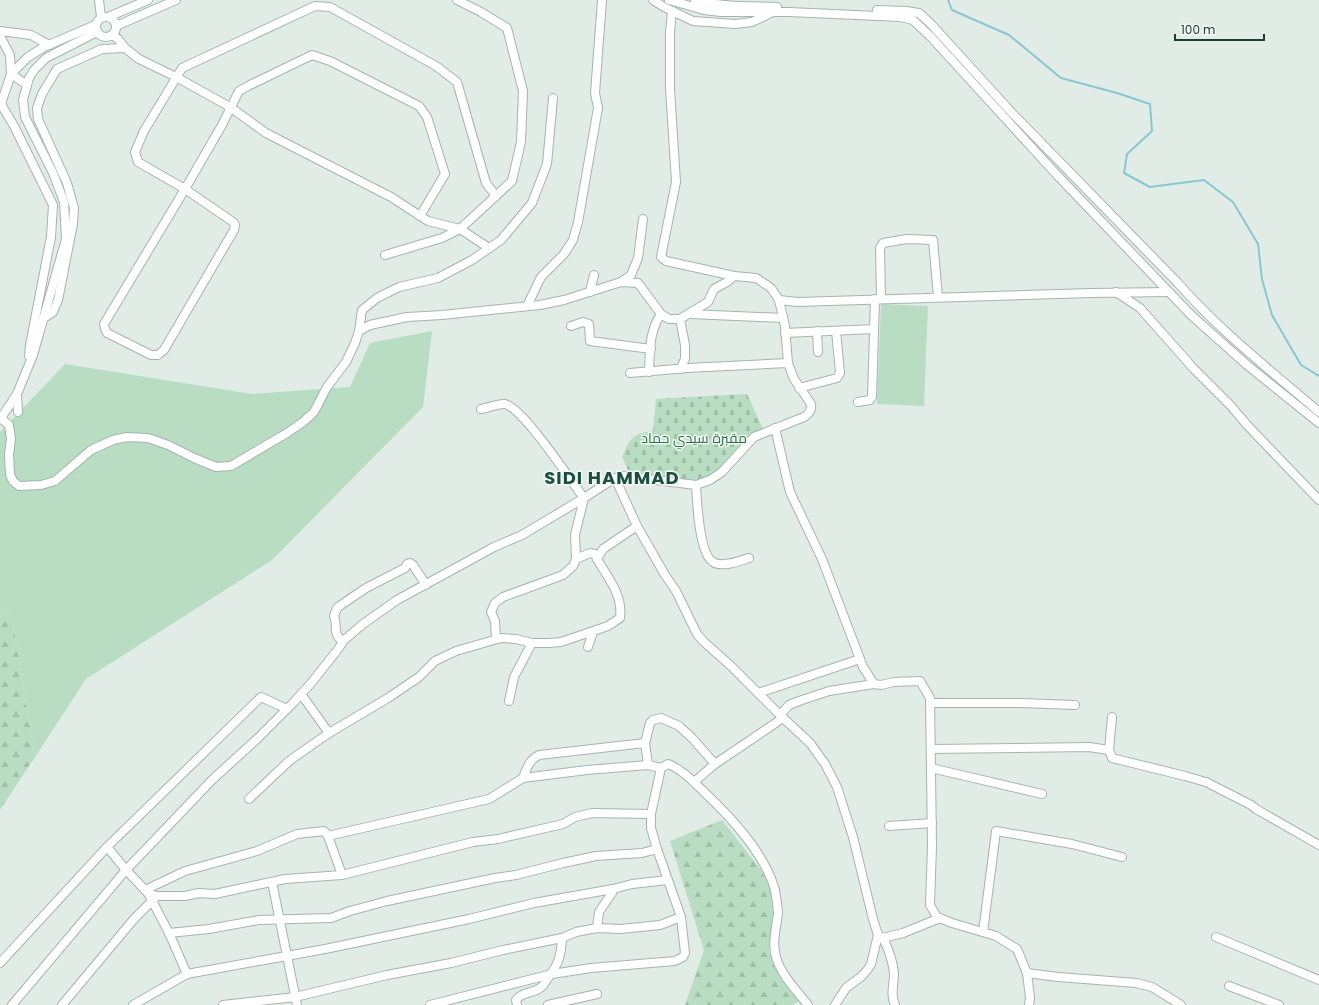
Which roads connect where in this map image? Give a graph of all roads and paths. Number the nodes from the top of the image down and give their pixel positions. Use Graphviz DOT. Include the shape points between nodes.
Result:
graph roads {
  1 [pos="99,0"];
  2 [pos="176,0"];
  3 [pos="457,0"];
  4 [pos="602,0"];
  5 [pos="654,0"];
  6 [pos="669,0"];
  7 [pos="695,0"];
  8 [pos="146,1"];
  9 [pos="163,6"];
  10 [pos="668,9"];
  11 [pos="774,12"];
  12 [pos="680,15"];
  13 [pos="105,17"];
  14 [pos="116,26"];
  15 [pos="96,29"];
  16 [pos="0,31"];
  17 [pos="670,32"];
  18 [pos="112,35"];
  19 [pos="0,36"];
  20 [pos="49,45"];
  21 [pos="125,48"];
  22 [pos="943,50"];
  23 [pos="956,53"];
  24 [pos="11,74"];
  25 [pos="176,77"];
  26 [pos="27,85"];
  27 [pos="553,98"];
  28 [pos="230,107"];
  29 [pos="185,189"];
  30 [pos="496,196"];
  31 [pos="420,216"];
  32 [pos="643,219"];
  33 [pos="460,229"];
  34 [pos="489,248"];
  35 [pos="385,255"];
  36 [pos="594,275"];
  37 [pos="631,275"];
  38 [pos="734,276"];
  39 [pos="621,282"];
  40 [pos="1177,282"];
  41 [pos="638,283"];
  42 [pos="1162,285"];
  43 [pos="590,292"];
  44 [pos="1116,292"];
  45 [pos="1169,292"];
  46 [pos="938,297"];
  47 [pos="878,299"];
  48 [pos="779,300"];
  49 [pos="527,306"];
  50 [pos="661,314"];
  51 [pos="689,314"];
  52 [pos="44,318"];
  53 [pos="783,318"];
  54 [pos="680,319"];
  55 [pos="571,326"];
  56 [pos="874,330"];
  57 [pos="358,331"];
  58 [pos="836,331"];
  59 [pos="817,332"];
  60 [pos="785,333"];
  61 [pos="651,348"];
  62 [pos="818,352"];
  63 [pos="788,362"];
  64 [pos="29,365"];
  65 [pos="680,369"];
  66 [pos="649,372"];
  67 [pos="630,373"];
  68 [pos="799,388"];
  69 [pos="17,394"];
  70 [pos="858,402"];
  71 [pos="481,409"];
  72 [pos="18,412"];
  73 [pos="1319,412"];
  74 [pos="0,418"];
  75 [pos="1319,423"];
  76 [pos="775,428"];
  77 [pos="615,478"];
  78 [pos="696,485"];
  79 [pos="584,498"];
  80 [pos="1319,500"];
  81 [pos="637,526"];
  82 [pos="749,558"];
  83 [pos="576,559"];
  84 [pos="597,559"];
  85 [pos="426,585"];
  86 [pos="593,632"];
  87 [pos="496,639"];
  88 [pos="343,641"];
  89 [pos="532,642"];
  90 [pos="588,646"];
  91 [pos="860,659"];
  92 [pos="874,684"];
  93 [pos="758,692"];
  94 [pos="301,694"];
  95 [pos="509,701"];
  96 [pos="930,704"];
  97 [pos="1075,705"];
  98 [pos="287,709"];
  99 [pos="782,717"];
  100 [pos="1112,717"];
  101 [pos="329,733"];
  102 [pos="645,743"];
  103 [pos="931,749"];
  104 [pos="1109,750"];
  105 [pos="715,764"];
  106 [pos="648,765"];
  107 [pos="661,768"];
  108 [pos="931,768"];
  109 [pos="523,778"];
  110 [pos="694,782"];
  111 [pos="1042,794"];
  112 [pos="249,799"];
  113 [pos="651,814"];
  114 [pos="932,823"];
  115 [pos="888,826"];
  116 [pos="328,836"];
  117 [pos="1319,845"];
  118 [pos="107,847"];
  119 [pos="656,849"];
  120 [pos="1122,858"];
  121 [pos="126,870"];
  122 [pos="342,875"];
  123 [pos="668,880"];
  124 [pos="272,882"];
  125 [pos="613,889"];
  126 [pos="146,892"];
  127 [pos="154,899"];
  128 [pos="681,917"];
  129 [pos="940,918"];
  130 [pos="279,919"];
  131 [pos="597,928"];
  132 [pos="983,932"];
  133 [pos="169,933"];
  134 [pos="881,936"];
  135 [pos="1216,937"];
  136 [pos="562,938"];
  137 [pos="286,956"];
  138 [pos="0,963"];
  139 [pos="1027,973"];
  140 [pos="187,974"];
  141 [pos="552,974"];
  142 [pos="1319,980"];
  143 [pos="1228,986"];
  144 [pos="597,994"];
  145 [pos="295,997"];
  146 [pos="12,1005"];
  147 [pos="62,1005"];
  148 [pos="133,1005"];
  149 [pos="223,1005"];
  150 [pos="297,1005"];
  151 [pos="430,1005"];
  152 [pos="517,1005"];
  153 [pos="548,1005"];
  154 [pos="808,1005"];
  155 [pos="836,1005"];
  156 [pos="894,1005"];
  157 [pos="1029,1005"];
  158 [pos="1181,1005"];
  159 [pos="1279,1005"];
  1 -- 13 [label="street"];
  2 -- 9 [label="street"];
  3 -- 30 [label="street" via="507,28 523,91 521,142 512,181"];
  4 -- 49 [label="street" via="595,93 598,108 578,222 573,240 564,254 541,277"];
  5 -- 10 [label="street"];
  6 -- 11 [label="street" via="720,12"];
  7 -- 23 [label="street" via="726,5 919,13"];
  8 -- 9 [label="street"];
  8 -- 13 [label="street"];
  9 -- 14 [label="street"];
  10 -- 12 [label="street"];
  10 -- 17 [label="street"];
  11 -- 12 [label="street" via="752,22 735,24 693,20"];
  11 -- 22 [label="street" via="900,17 913,20"];
  12 -- 17 [label="street"];
  13 -- 14 [label="street" via="114,20"];
  13 -- 15 [label="street" via="96,22"];
  14 -- 18 [label="street"];
  15 -- 18 [label="street" via="102,36"];
  15 -- 20 [label="street"];
  15 -- 26 [label="street" via="46,58 35,69"];
  16 -- 20 [label="street" via="31,35"];
  17 -- 38 [label="street" via="670,89 676,182 661,257 666,261"];
  18 -- 21 [label="street"];
  19 -- 24 [label="street" via="10,55"];
  20 -- 24 [label="street" via="28,57"];
  21 -- 25 [label="street" via="139,59"];
  21 -- 52 [label="street" via="102,49 57,69 37,108 38,119 67,183 74,208 58,300 53,312"];
  22 -- 23 [label="street"];
  22 -- 42 [label="street"];
  23 -- 40 [label="street"];
  24 -- 26 [label="street"];
  24 -- 64 [label="street" via="1,104 53,205 51,237 30,345"];
  25 -- 28 [label="street"];
  25 -- 29 [label="street" via="144,131 135,152 138,162"];
  25 -- 30 [label="street" via="182,68 315,6 330,7 436,66 457,82 486,183"];
  26 -- 52 [label="street" via="23,100 25,117 53,173 64,202 66,239"];
  27 -- 34 [label="street" via="547,164 532,203 501,240"];
  28 -- 29 [label="street"];
  28 -- 31 [label="street" via="266,134 391,197"];
  28 -- 31 [label="street" via="239,91 312,55 330,61 419,106 427,117 445,174"];
  29 -- 29 [label="street" via="104,324 107,333 151,355 158,355 164,350 234,230 233,222"];
  30 -- 33 [label="street"];
  31 -- 33 [label="street" via="428,221"];
  32 -- 37 [label="street" via="638,258"];
  33 -- 34 [label="street"];
  33 -- 35 [label="street" via="442,238"];
  34 -- 57 [label="street" via="438,278 399,287 377,298 362,310"];
  36 -- 43 [label="street"];
  37 -- 39 [label="street"];
  37 -- 41 [label="street"];
  38 -- 48 [label="street" via="756,278 771,288"];
  38 -- 51 [label="street" via="714,289 708,302"];
  39 -- 41 [label="street"];
  39 -- 43 [label="street"];
  40 -- 42 [label="street"];
  40 -- 73 [label="street" via="1198,306"];
  41 -- 50 [label="street"];
  42 -- 45 [label="street"];
  43 -- 49 [label="street" via="564,300"];
  44 -- 45 [label="street"];
  44 -- 46 [label="street"];
  44 -- 80 [label="street" via="1140,308 1194,369"];
  45 -- 75 [label="street" via="1246,365"];
  46 -- 47 [label="street"];
  46 -- 47 [label="street" via="933,240 907,239 883,243 880,248"];
  47 -- 48 [label="street" via="797,302"];
  47 -- 56 [label="street"];
  48 -- 53 [label="street"];
  49 -- 57 [label="street" via="407,317 370,325"];
  50 -- 54 [label="street" via="670,319"];
  50 -- 61 [label="street" via="655,322"];
  51 -- 53 [label="street"];
  51 -- 54 [label="street"];
  52 -- 64 [label="street"];
  53 -- 60 [label="street"];
  54 -- 65 [label="street" via="685,359"];
  55 -- 61 [label="street" via="582,322 589,324 590,340"];
  56 -- 58 [label="street"];
  56 -- 70 [label="street" via="872,397 870,400"];
  57 -- 74 [label="street" via="346,362 327,387 314,412 287,433 231,466 216,466 148,438 127,437 91,450 55,481 41,485 19,486 10,476 9,425"];
  58 -- 59 [label="street"];
  58 -- 68 [label="street" via="839,376"];
  59 -- 60 [label="street"];
  59 -- 62 [label="street"];
  60 -- 63 [label="street"];
  61 -- 66 [label="street"];
  63 -- 65 [label="street"];
  63 -- 68 [label="street"];
  64 -- 69 [label="street"];
  65 -- 66 [label="street"];
  66 -- 67 [label="street"];
  68 -- 76 [label="street" via="810,404 809,414"];
  69 -- 72 [label="street"];
  69 -- 74 [label="street"];
  71 -- 79 [label="street" via="504,404 513,408 527,422"];
  76 -- 78 [label="street" via="752,438 722,472"];
  76 -- 91 [label="street" via="790,492 822,559"];
  77 -- 78 [label="street" via="622,476"];
  77 -- 79 [label="street"];
  77 -- 81 [label="street"];
  78 -- 82 [label="street" via="705,554 713,562 723,564"];
  79 -- 83 [label="street" via="575,535"];
  79 -- 85 [label="street" via="522,535 494,547"];
  81 -- 84 [label="street" via="603,549"];
  81 -- 93 [label="street" via="676,590 697,634"];
  83 -- 84 [label="street" via="590,553 595,554"];
  83 -- 87 [label="street" via="573,566 563,575 499,600 491,612 495,621"];
  84 -- 86 [label="street" via="616,588 621,611 620,618 614,623"];
  85 -- 88 [label="street" via="397,600"];
  85 -- 88 [label="street" via="414,565 410,563 366,588 337,608 334,616 336,635"];
  86 -- 89 [label="street" via="561,642"];
  86 -- 90 [label="street"];
  87 -- 89 [label="street"];
  87 -- 101 [label="street" via="456,651 435,661 419,677"];
  88 -- 94 [label="street"];
  89 -- 95 [label="street" via="514,677"];
  91 -- 92 [label="street"];
  91 -- 93 [label="street"];
  92 -- 96 [label="street" via="920,681 930,698"];
  92 -- 99 [label="street" via="829,691 799,701 789,705"];
  93 -- 99 [label="street"];
  94 -- 98 [label="street"];
  94 -- 101 [label="street"];
  96 -- 97 [label="street"];
  96 -- 103 [label="street"];
  98 -- 118 [label="street" via="261,697"];
  98 -- 121 [label="street" via="212,780"];
  99 -- 105 [label="street"];
  99 -- 134 [label="street" via="810,743 837,787 853,837 873,920"];
  100 -- 104 [label="street"];
  101 -- 112 [label="street" via="289,761"];
  102 -- 105 [label="street" via="650,723 661,718 679,726"];
  102 -- 106 [label="street"];
  102 -- 109 [label="street" via="539,755 527,766"];
  103 -- 104 [label="street" via="1089,747"];
  103 -- 108 [label="street"];
  104 -- 117 [label="street" via="1112,758 1206,782"];
  105 -- 110 [label="street"];
  106 -- 107 [label="street"];
  106 -- 109 [label="street"];
  107 -- 110 [label="street" via="668,764"];
  107 -- 113 [label="street"];
  108 -- 111 [label="street"];
  108 -- 114 [label="street"];
  109 -- 116 [label="street" via="489,799"];
  110 -- 154 [label="street" via="725,812 767,869 775,890 778,913 776,957 786,976"];
  113 -- 119 [label="street"];
  113 -- 122 [label="street" via="592,813 563,824 473,842"];
  114 -- 115 [label="street"];
  114 -- 129 [label="street" via="930,905"];
  116 -- 122 [label="street"];
  116 -- 126 [label="street" via="324,831 297,834 257,851 184,871"];
  118 -- 121 [label="street"];
  118 -- 138 [label="street"];
  119 -- 123 [label="street"];
  119 -- 130 [label="street" via="642,853 596,856 570,861 516,875 387,901 331,918"];
  120 -- 132 [label="street" via="1072,844 996,831"];
  121 -- 126 [label="street"];
  121 -- 146 [label="street"];
  122 -- 124 [label="street"];
  123 -- 125 [label="street"];
  123 -- 128 [label="street"];
  124 -- 127 [label="street" via="215,894 200,893"];
  124 -- 130 [label="street"];
  125 -- 131 [label="street" via="599,912"];
  125 -- 137 [label="street" via="534,903 469,919"];
  126 -- 127 [label="street"];
  127 -- 133 [label="street"];
  127 -- 147 [label="street"];
  128 -- 131 [label="street" via="660,925 621,929"];
  128 -- 141 [label="street" via="685,953 679,960"];
  129 -- 132 [label="street"];
  129 -- 134 [label="street" via="902,933"];
  130 -- 133 [label="street"];
  130 -- 137 [label="street"];
  131 -- 136 [label="street"];
  132 -- 139 [label="street" via="996,936 1017,949"];
  133 -- 140 [label="street"];
  134 -- 155 [label="street" via="868,969 846,988"];
  134 -- 156 [label="street" via="893,962"];
  135 -- 142 [label="street"];
  136 -- 141 [label="street" via="560,959"];
  136 -- 145 [label="street"];
  137 -- 140 [label="street"];
  137 -- 145 [label="street"];
  139 -- 157 [label="street"];
  139 -- 158 [label="street" via="1152,987"];
  140 -- 148 [label="street"];
  141 -- 151 [label="street"];
  141 -- 152 [label="street" via="540,989 519,996 516,1000"];
  143 -- 159 [label="street"];
  144 -- 153 [label="street"];
  145 -- 149 [label="street"];
  145 -- 150 [label="street"];
}
